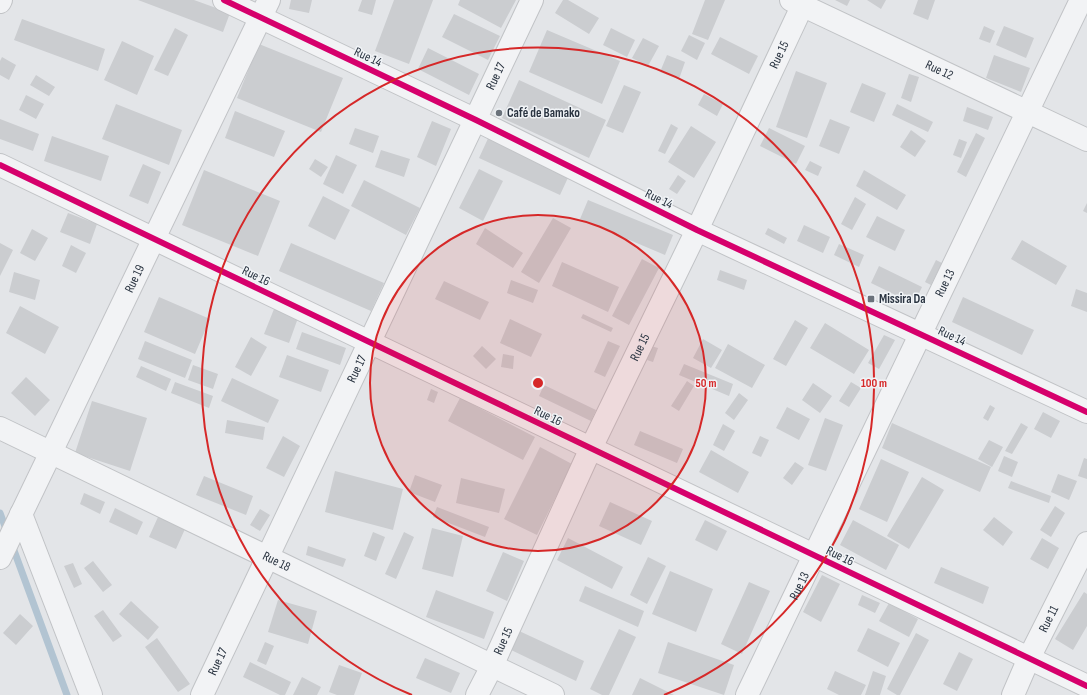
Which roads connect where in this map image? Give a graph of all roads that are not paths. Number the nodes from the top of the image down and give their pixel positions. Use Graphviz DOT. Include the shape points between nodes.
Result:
graph roads {
  1 [pos="224,0"];
  2 [pos="532,0"];
  3 [pos="1081,0"];
  4 [pos="800,2"];
  5 [pos="265,9"];
  6 [pos="1027,112"];
  7 [pos="476,120"];
  8 [pos="1087,140"];
  9 [pos="0,165"];
  10 [pos="697,230"];
  11 [pos="154,239"];
  12 [pos="920,334"];
  13 [pos="370,342"];
  14 [pos="1087,412"];
  15 [pos="0,428"];
  16 [pos="591,448"];
  17 [pos="52,452"];
  18 [pos="17,521"];
  19 [pos="1087,544"];
  20 [pos="814,555"];
  21 [pos="268,557"];
  22 [pos="0,558"];
  23 [pos="1029,658"];
  24 [pos="492,666"];
  25 [pos="1087,686"];
  26 [pos="91,695"];
  27 [pos="202,695"];
  28 [pos="477,695"];
  29 [pos="553,695"];
  30 [pos="747,695"];
  31 [pos="1013,695"];
  1 -- 5 [label="street, Rue 14"];
  2 -- 7 [label="street, Rue 17"];
  3 -- 6 [label="street, Rue 13"];
  4 -- 6 [label="street, Rue 12"];
  4 -- 10 [label="street, Rue 15"];
  5 -- 7 [label="street, Rue 14"];
  5 -- 11 [label="street, Rue 19"];
  6 -- 8 [label="street, Rue 12"];
  6 -- 12 [label="street, Rue 13"];
  7 -- 10 [label="street, Rue 14"];
  7 -- 13 [label="street, Rue 17"];
  9 -- 11 [label="street, Rue 16"];
  10 -- 12 [label="street, Rue 14"];
  10 -- 16 [label="street, Rue 15"];
  11 -- 13 [label="street, Rue 16"];
  11 -- 17 [label="street, Rue 19"];
  12 -- 14 [label="street, Rue 14"];
  12 -- 20 [label="street, Rue 13"];
  13 -- 16 [label="street, Rue 16"];
  13 -- 21 [label="street, Rue 17"];
  15 -- 17 [label="street, Rue 18"];
  16 -- 20 [label="street, Rue 16"];
  16 -- 24 [label="street, Rue 15"];
  17 -- 18 [label="street, Rue 19"];
  17 -- 21 [label="street, Rue 18"];
  18 -- 22 [label="street, Rue 19"];
  18 -- 26 [label="street"];
  19 -- 23 [label="street, Rue 11"];
  20 -- 23 [label="street, Rue 16"];
  20 -- 30 [label="street, Rue 13"];
  21 -- 24 [label="street, Rue 18"];
  21 -- 27 [label="street, Rue 17"];
  23 -- 25 [label="street, Rue 16"];
  23 -- 31 [label="street, Rue 11"];
  24 -- 28 [label="street, Rue 15"];
  24 -- 29 [label="street, Rue 18"];
}
